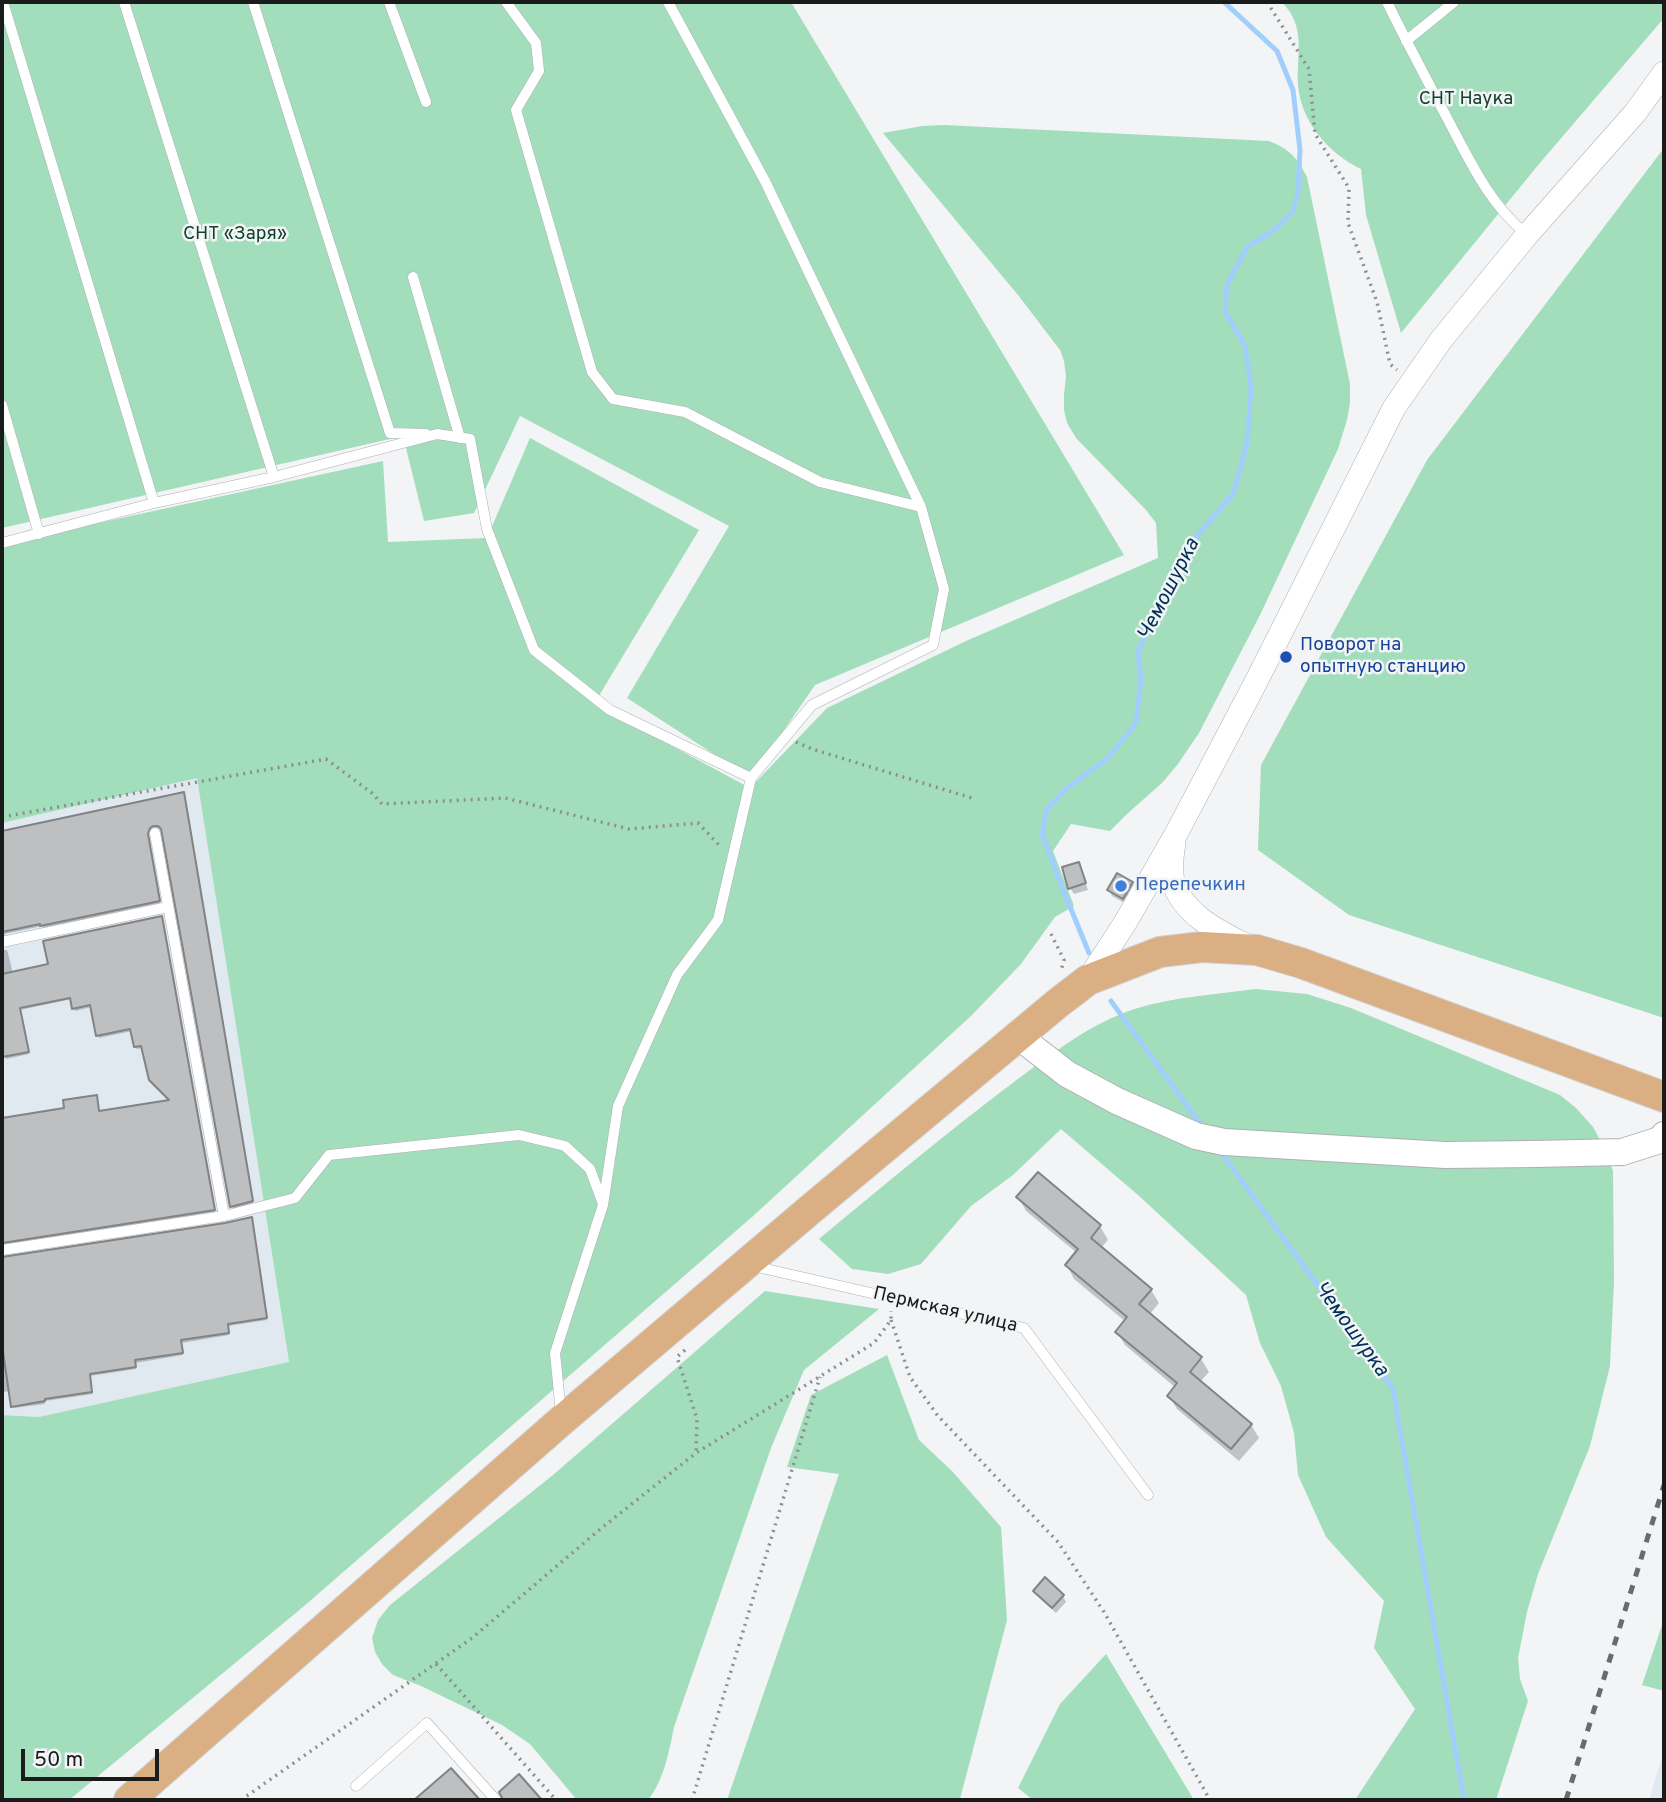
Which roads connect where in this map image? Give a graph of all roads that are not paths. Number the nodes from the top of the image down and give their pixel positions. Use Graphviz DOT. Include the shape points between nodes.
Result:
graph roads {
  1 [pos="3,2"];
  2 [pos="124,2"];
  3 [pos="253,2"];
  4 [pos="388,2"];
  5 [pos="506,2"];
  6 [pos="668,2"];
  7 [pos="1387,2"];
  8 [pos="1454,2"];
  9 [pos="1406,41"];
  10 [pos="1664,74"];
  11 [pos="426,102"];
  12 [pos="1527,235"];
  13 [pos="413,277"];
  14 [pos="2,405"];
  15 [pos="438,434"];
  16 [pos="460,438"];
  17 [pos="274,477"];
  18 [pos="154,503"];
  19 [pos="921,507"];
  20 [pos="39,534"];
  21 [pos="2,543"];
  22 [pos="751,778"];
  23 [pos="155,833"];
  24 [pos="1175,836"];
  25 [pos="168,907"];
  26 [pos="2,942"];
  27 [pos="1257,950"];
  28 [pos="1074,980"];
  29 [pos="1018,1036"];
  30 [pos="1664,1097"];
  31 [pos="1664,1135"];
  32 [pos="603,1205"];
  33 [pos="224,1216"];
  34 [pos="2,1250"];
  35 [pos="746,1265"];
  36 [pos="561,1421"];
  37 [pos="1148,1494"];
  38 [pos="356,1786"];
  39 [pos="129,1800"];
  40 [pos="496,1800"];
  1 -- 18 [label="lane"];
  2 -- 17 [label="lane"];
  3 -- 15 [label="lane" via="390,433"];
  4 -- 11 [label="lane"];
  5 -- 19 [label="lane" via="536,43 540,71 516,110 592,373 613,399 685,412 820,482"];
  6 -- 19 [label="lane" via="765,181"];
  7 -- 9 [label="lane"];
  8 -- 9 [label="lane"];
  9 -- 12 [label="lane" via="1483,185 1508,219"];
  10 -- 12 [label="street"];
  12 -- 24 [label="street" via="1440,340 1394,408"];
  13 -- 16 [label="lane"];
  14 -- 20 [label="lane"];
  15 -- 16 [label="lane"];
  15 -- 17 [label="lane"];
  16 -- 22 [label="lane" via="470,439 487,529 534,650 610,710"];
  17 -- 18 [label="lane"];
  18 -- 20 [label="lane"];
  19 -- 22 [label="lane" via="944,589 933,645 812,705"];
  20 -- 21 [label="lane"];
  22 -- 32 [label="lane" via="718,920 677,975 618,1106"];
  23 -- 25 [label="lane"];
  24 -- 27 [label="street" via="1173,881 1183,900 1219,931"];
  24 -- 28 [label="street" via="1125,923"];
  25 -- 26 [label="lane"];
  25 -- 33 [label="lane"];
  27 -- 28 [label="main road" via="1202,947 1160,952"];
  27 -- 30 [label="main road"];
  28 -- 29 [label="main road" via="1058,1003"];
  29 -- 31 [label="main road" via="1067,1074 1117,1101 1196,1136 1224,1142 1535,1154 1622,1152"];
  29 -- 35 [label="main road"];
  32 -- 33 [label="lane" via="590,1169 565,1146 520,1135 329,1155 295,1198"];
  32 -- 36 [label="lane" via="555,1353"];
  33 -- 34 [label="lane"];
  35 -- 36 [label="main road"];
  35 -- 37 [label="lane, Пермская улица" via="1024,1328"];
  36 -- 39 [label="main road"];
  38 -- 40 [label="lane" via="427,1723"];
}
